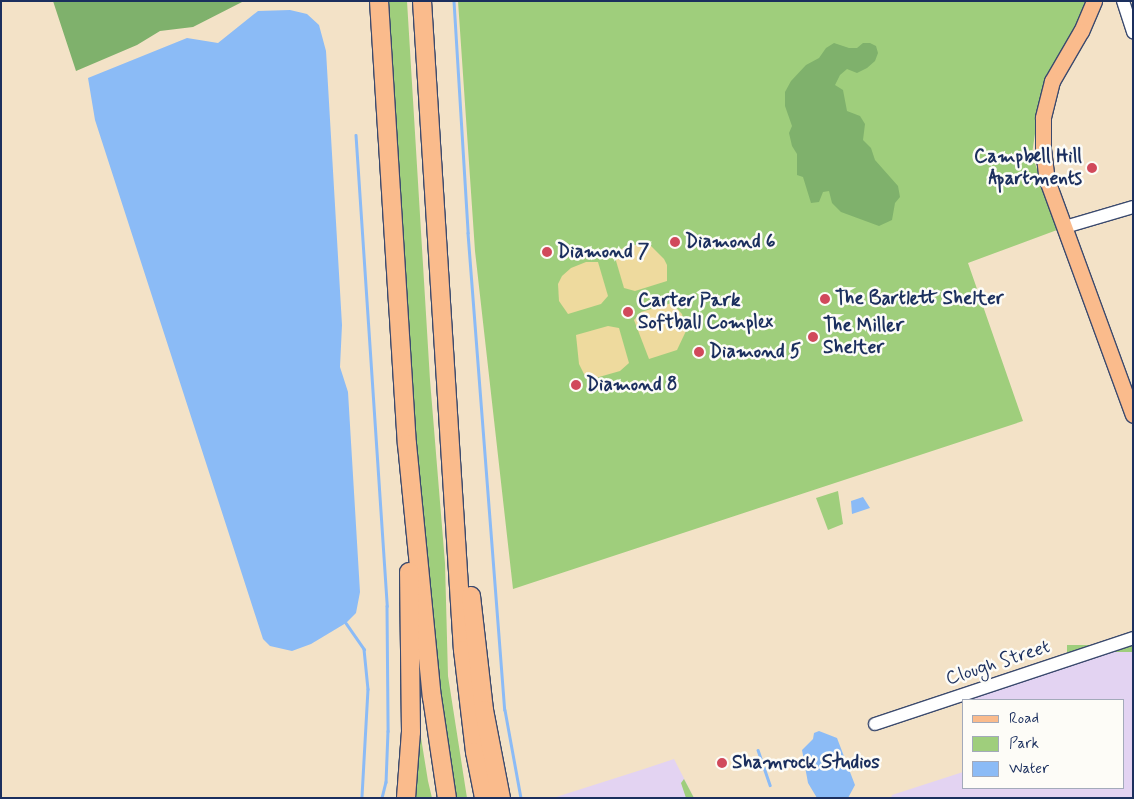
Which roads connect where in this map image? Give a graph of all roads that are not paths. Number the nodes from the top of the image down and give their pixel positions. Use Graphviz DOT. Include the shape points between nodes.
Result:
graph roads {
  1 [pos="379,1"];
  2 [pos="422,1"];
  3 [pos="1094,1"];
  4 [pos="1123,1"];
  5 [pos="1133,32"];
  6 [pos="1133,206"];
  7 [pos="1065,227"];
  8 [pos="1133,415"];
  9 [pos="407,444"];
  10 [pos="450,444"];
  11 [pos="1133,638"];
  12 [pos="875,724"];
  13 [pos="406,798"];
  14 [pos="447,798"];
  15 [pos="484,798"];
  16 [pos="501,798"];
  1 -- 9 [label="highway"];
  2 -- 10 [label="highway"];
  3 -- 7 [label="main road" via="1052,81 1043,118 1046,174"];
  4 -- 5 [label="street"];
  6 -- 7 [label="street"];
  7 -- 8 [label="main road"];
  9 -- 13 [label="highway" via="412,674"];
  9 -- 14 [label="highway" via="432,697"];
  10 -- 15 [label="highway" via="463,650"];
  10 -- 16 [label="highway" via="466,538 484,710"];
  11 -- 12 [label="street, Clough Street"];
}
